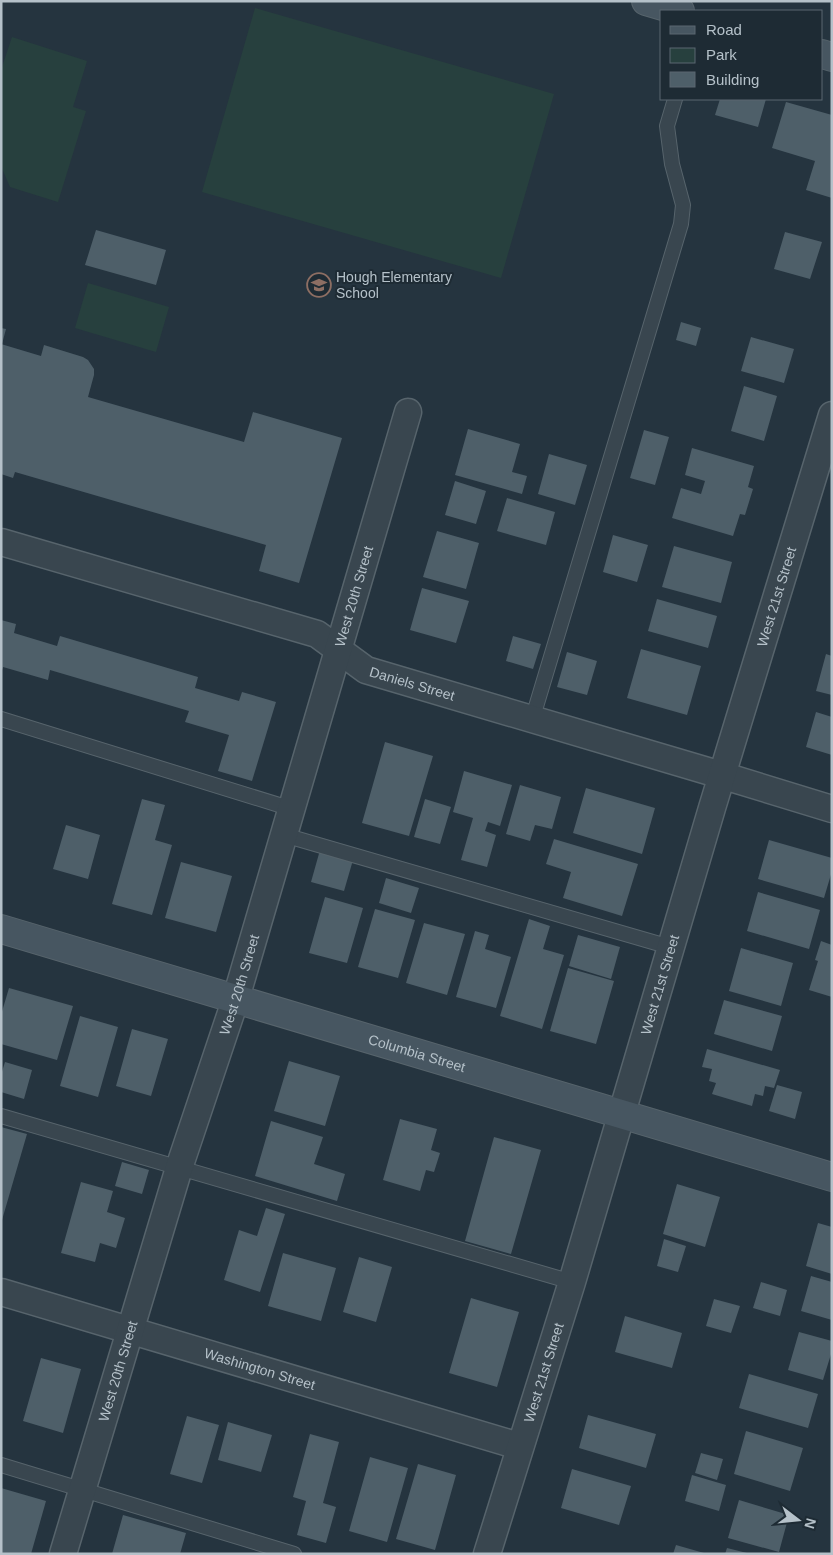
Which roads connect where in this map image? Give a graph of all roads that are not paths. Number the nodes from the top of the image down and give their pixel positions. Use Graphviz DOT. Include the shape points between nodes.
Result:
graph roads {
  1 [pos="646,1"];
  2 [pos="677,10"];
  3 [pos="675,100"];
  4 [pos="408,412"];
  5 [pos="832,415"];
  6 [pos="1,542"];
  7 [pos="339,650"];
  8 [pos="1,719"];
  9 [pos="532,720"];
  10 [pos="721,775"];
  11 [pos="292,809"];
  12 [pos="832,810"];
  13 [pos="284,835"];
  14 [pos="1,929"];
  15 [pos="670,947"];
  16 [pos="236,998"];
  17 [pos="622,1114"];
  18 [pos="1,1116"];
  19 [pos="179,1168"];
  20 [pos="832,1177"];
  21 [pos="572,1282"];
  22 [pos="1,1292"];
  23 [pos="130,1330"];
  24 [pos="519,1446"];
  25 [pos="1,1465"];
  26 [pos="82,1490"];
  27 [pos="63,1554"];
  28 [pos="294,1554"];
  29 [pos="487,1554"];
  1 -- 2 [label="street"];
  3 -- 9 [label="lane" via="668,126 672,164 683,205 681,224"];
  4 -- 7 [label="street, West 20th Street"];
  5 -- 10 [label="street, West 21st Street"];
  6 -- 7 [label="street, Daniels Street" via="317,634"];
  7 -- 9 [label="street, Daniels Street" via="366,670"];
  7 -- 11 [label="street, West 20th Street"];
  8 -- 11 [label="lane"];
  9 -- 10 [label="street, Daniels Street"];
  10 -- 12 [label="street, Daniels Street"];
  10 -- 15 [label="street, West 21st Street"];
  11 -- 13 [label="street, West 20th Street"];
  13 -- 15 [label="lane"];
  13 -- 16 [label="street, West 20th Street"];
  14 -- 16 [label="street, Columbia Street"];
  15 -- 17 [label="street, West 21st Street"];
  16 -- 17 [label="street, Columbia Street"];
  16 -- 19 [label="street, West 20th Street"];
  17 -- 20 [label="street, Columbia Street"];
  17 -- 21 [label="street, West 21st Street"];
  18 -- 19 [label="lane"];
  19 -- 21 [label="lane"];
  19 -- 23 [label="street, West 20th Street"];
  21 -- 24 [label="street, West 21st Street"];
  22 -- 23 [label="street, Washington Street"];
  23 -- 24 [label="street, Washington Street"];
  23 -- 26 [label="street, West 20th Street"];
  24 -- 29 [label="street, West 21st Street"];
  25 -- 26 [label="lane"];
  26 -- 27 [label="street, West 20th Street"];
  26 -- 28 [label="lane"];
}
